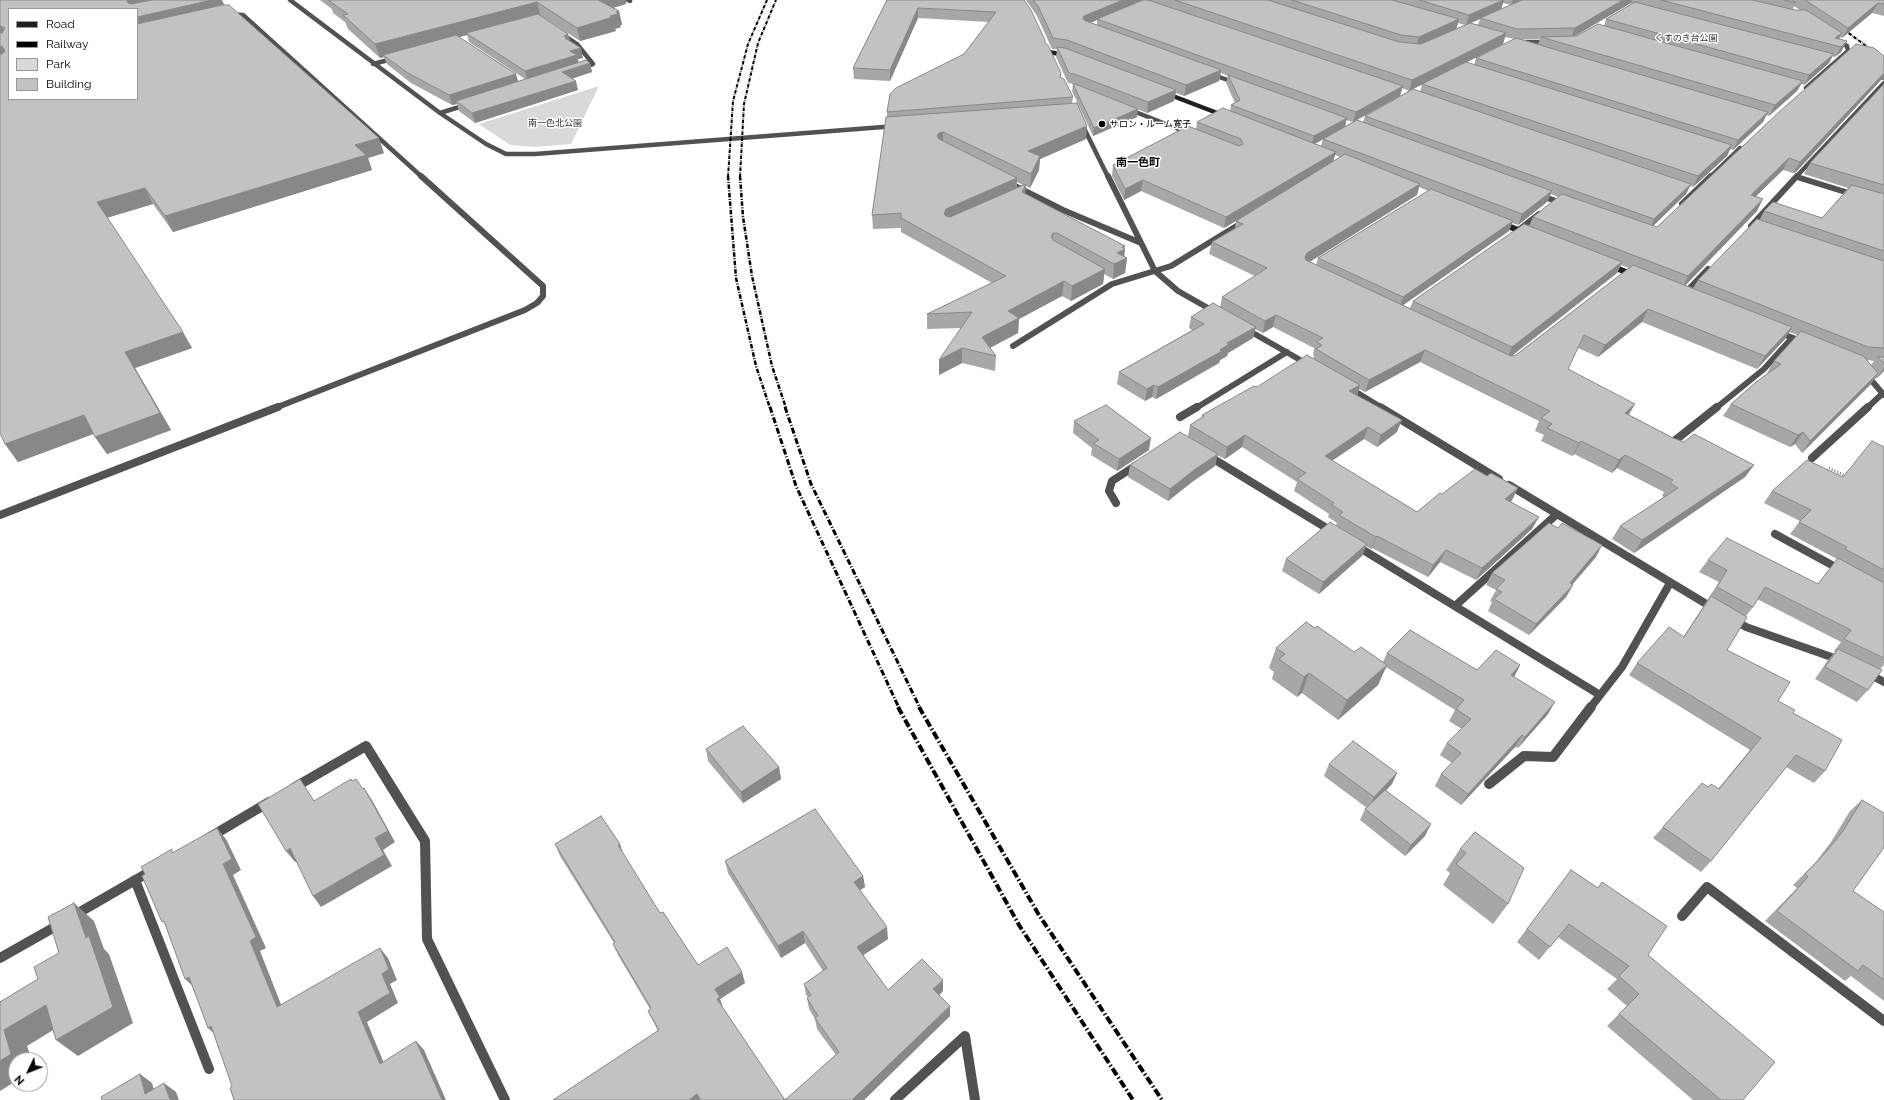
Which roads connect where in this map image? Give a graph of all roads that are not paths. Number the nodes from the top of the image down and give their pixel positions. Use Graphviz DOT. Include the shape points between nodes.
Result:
graph roads {
  1 [pos="290,0"];
  2 [pos="219,16"];
  3 [pos="559,32"];
  4 [pos="1828,33"];
  5 [pos="1558,42"];
  6 [pos="1528,48"];
  7 [pos="402,56"];
  8 [pos="1073,57"];
  9 [pos="1051,58"];
  10 [pos="1828,59"];
  11 [pos="1835,61"];
  12 [pos="373,64"];
  13 [pos="578,69"];
  14 [pos="1205,72"];
  15 [pos="1884,83"];
  16 [pos="1242,86"];
  17 [pos="1797,87"];
  18 [pos="1162,92"];
  19 [pos="476,101"];
  20 [pos="1120,105"];
  21 [pos="440,113"];
  22 [pos="1079,118"];
  23 [pos="1229,118"];
  24 [pos="900,125"];
  25 [pos="1194,135"];
  26 [pos="1744,144"];
  27 [pos="1726,152"];
  28 [pos="1734,154"];
  29 [pos="1797,177"];
  30 [pos="998,178"];
  31 [pos="1687,189"];
  32 [pos="1027,192"];
  33 [pos="1533,192"];
  34 [pos="1694,192"];
  35 [pos="1020,195"];
  36 [pos="1862,197"];
  37 [pos="1556,200"];
  38 [pos="1550,206"];
  39 [pos="1570,206"];
  40 [pos="1678,208"];
  41 [pos="1543,210"];
  42 [pos="1250,218"];
  43 [pos="1497,222"];
  44 [pos="1751,226"];
  45 [pos="1758,228"];
  46 [pos="1518,230"];
  47 [pos="1744,233"];
  48 [pos="1512,235"];
  49 [pos="1533,236"];
  50 [pos="1141,243"];
  51 [pos="1604,264"];
  52 [pos="1711,266"];
  53 [pos="1155,271"];
  54 [pos="1626,272"];
  55 [pos="1620,277"];
  56 [pos="1640,278"];
  57 [pos="1106,280"];
  58 [pos="1112,284"];
  59 [pos="1676,292"];
  60 [pos="1683,294"];
  61 [pos="1691,297"];
  62 [pos="1218,314"];
  63 [pos="1239,325"];
  64 [pos="1770,329"];
  65 [pos="1792,338"];
  66 [pos="1013,346"];
  67 [pos="1814,346"];
  68 [pos="1287,352"];
  69 [pos="1313,367"];
  70 [pos="1862,370"];
  71 [pos="1340,382"];
  72 [pos="1883,394"];
  73 [pos="1180,417"];
  74 [pos="1668,446"];
  75 [pos="1198,450"];
  76 [pos="1812,458"];
  77 [pos="1145,459"];
  78 [pos="1116,503"];
  79 [pos="1557,514"];
  80 [pos="0,515"];
  81 [pos="1775,534"];
  82 [pos="1850,575"];
  83 [pos="1670,583"];
  84 [pos="1455,606"];
  85 [pos="1884,682"];
  86 [pos="1600,695"];
  87 [pos="1489,784"];
  88 [pos="203,841"];
  89 [pos="162,864"];
  90 [pos="135,880"];
  91 [pos="1682,916"];
  92 [pos="0,958"];
  93 [pos="1884,1021"];
  94 [pos="209,1069"];
  95 [pos="505,1100"];
  96 [pos="895,1100"];
  97 [pos="975,1100"];
  1 -- 12 [label="street"];
  2 -- 80 [label="street" via="243,15 543,286 543,296 525,310"];
  3 -- 13 [label="street" via="577,44 593,64"];
  4 -- 11 [label="street" via="1847,46 1848,51"];
  5 -- 6 [label="street" via="1515,43"];
  7 -- 12 [label="street"];
  8 -- 9 [label="street" via="1047,49"];
  10 -- 11 [label="street"];
  11 -- 17 [label="street" via="1804,90"];
  12 -- 21 [label="street"];
  14 -- 16 [label="street"];
  15 -- 29 [label="street"];
  18 -- 23 [label="street"];
  19 -- 21 [label="street"];
  20 -- 25 [label="street"];
  21 -- 24 [label="street" via="486,144 506,154 535,154"];
  22 -- 50 [label="street"];
  26 -- 28 [label="street"];
  27 -- 28 [label="street"];
  28 -- 34 [label="street"];
  29 -- 36 [label="street"];
  29 -- 44 [label="street"];
  30 -- 32 [label="street"];
  31 -- 34 [label="street"];
  32 -- 35 [label="street"];
  32 -- 50 [label="street"];
  33 -- 37 [label="street"];
  34 -- 40 [label="street"];
  37 -- 38 [label="street"];
  37 -- 39 [label="street"];
  41 -- 46 [label="street"];
  42 -- 53 [label="street" via="1171,266"];
  43 -- 46 [label="street"];
  44 -- 45 [label="street"];
  44 -- 47 [label="street"];
  46 -- 48 [label="street"];
  46 -- 49 [label="street"];
  50 -- 53 [label="street"];
  51 -- 54 [label="street"];
  52 -- 60 [label="street"];
  53 -- 58 [label="street"];
  53 -- 62 [label="street" via="1178,290"];
  54 -- 55 [label="street"];
  54 -- 56 [label="street"];
  57 -- 58 [label="street"];
  58 -- 66 [label="street"];
  59 -- 60 [label="street"];
  60 -- 61 [label="street"];
  63 -- 68 [label="street"];
  64 -- 65 [label="street"];
  65 -- 67 [label="street"];
  65 -- 74 [label="street" via="1764,369"];
  68 -- 69 [label="street"];
  68 -- 73 [label="street"];
  70 -- 72 [label="street"];
  71 -- 79 [label="street"];
  72 -- 76 [label="street"];
  75 -- 84 [label="street"];
  77 -- 78 [label="street" via="1112,481 1109,491"];
  79 -- 83 [label="street"];
  79 -- 84 [label="street"];
  81 -- 82 [label="street"];
  83 -- 85 [label="street" via="1746,627 1829,655"];
  83 -- 86 [label="street" via="1622,667"];
  84 -- 86 [label="street"];
  86 -- 87 [label="street" via="1553,757 1524,756"];
  88 -- 95 [label="street" via="366,746 425,841 427,939"];
  89 -- 90 [label="street"];
  90 -- 92 [label="street"];
  90 -- 94 [label="street"];
  91 -- 93 [label="street" via="1707,887"];
  96 -- 97 [label="street" via="965,1036"];
}
